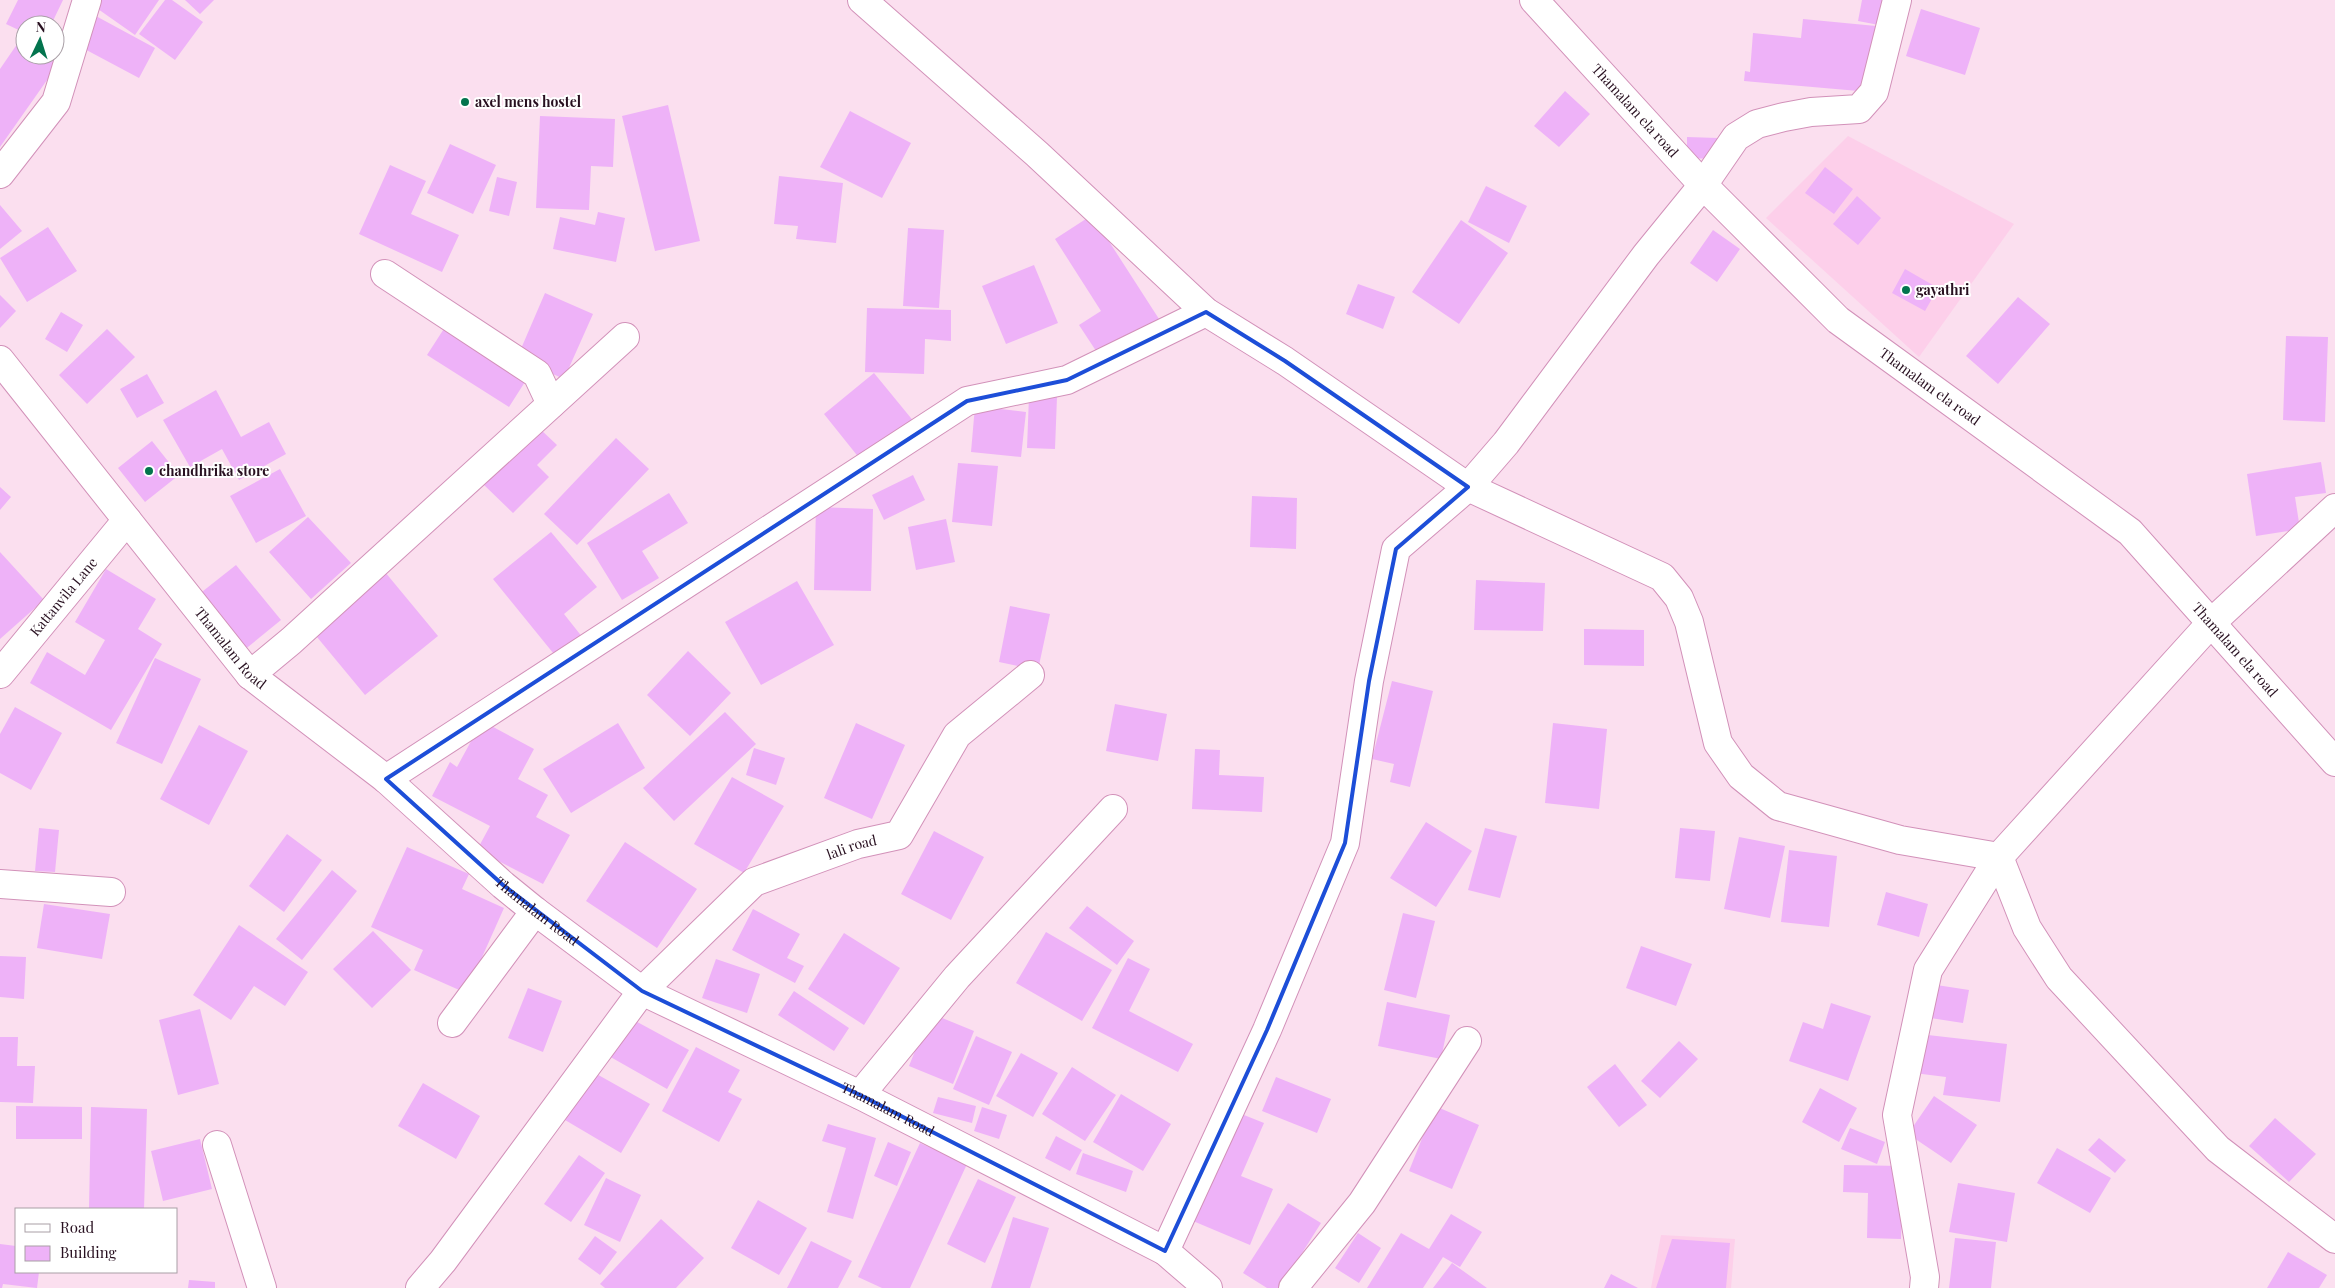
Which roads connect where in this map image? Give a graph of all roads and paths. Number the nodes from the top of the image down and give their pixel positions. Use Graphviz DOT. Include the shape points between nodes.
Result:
graph roads {
  1 [pos="87,0"];
  2 [pos="862,0"];
  3 [pos="1897,0"];
  4 [pos="1535,1"];
  5 [pos="0,174"];
  6 [pos="1704,184"];
  7 [pos="385,274"];
  8 [pos="1206,312"];
  9 [pos="625,337"];
  10 [pos="0,360"];
  11 [pos="551,404"];
  12 [pos="1468,487"];
  13 [pos="2335,508"];
  14 [pos="127,520"];
  15 [pos="2211,623"];
  16 [pos="0,674"];
  17 [pos="250,675"];
  18 [pos="1030,675"];
  19 [pos="2335,762"];
  20 [pos="386,779"];
  21 [pos="1113,809"];
  22 [pos="1999,857"];
  23 [pos="0,884"];
  24 [pos="111,892"];
  25 [pos="535,911"];
  26 [pos="642,991"];
  27 [pos="452,1023"];
  28 [pos="1467,1041"];
  29 [pos="860,1094"];
  30 [pos="218,1145"];
  31 [pos="2335,1239"];
  32 [pos="1165,1251"];
  33 [pos="262,1288"];
  34 [pos="420,1288"];
  35 [pos="1208,1288"];
  36 [pos="1293,1288"];
  37 [pos="1924,1288"];
  1 -- 5 [label="street" via="56,102"];
  2 -- 8 [label="street" via="1037,154"];
  3 -- 6 [label="street" via="1874,92 1859,109 1811,112 1757,124 1736,136"];
  4 -- 6 [label="street, Thamalam ela road"];
  6 -- 12 [label="street" via="1646,255 1506,443"];
  6 -- 15 [label="street, Thamalam ela road" via="1838,320 2130,532"];
  7 -- 11 [label="street" via="537,374"];
  8 -- 12 [label="street" via="1284,361"];
  8 -- 20 [label="street" via="1067,380 967,401"];
  9 -- 11 [label="street"];
  10 -- 14 [label="street, Thamalam Road"];
  11 -- 17 [label="street" via="306,628"];
  12 -- 22 [label="street" via="1662,577 1679,598 1689,622 1718,744 1741,776 1778,806 1900,840"];
  12 -- 32 [label="street" via="1396,550 1369,681 1345,843 1267,1030"];
  13 -- 15 [label="street"];
  14 -- 16 [label="street, Kattanvila Lane"];
  14 -- 17 [label="street, Thamalam Road"];
  15 -- 19 [label="street, Thamalam ela road"];
  15 -- 22 [label="street"];
  17 -- 20 [label="street, Thamalam Road"];
  18 -- 26 [label="street, lali road" via="957,735 899,835 858,844 754,882"];
  20 -- 25 [label="street, Thamalam Road"];
  21 -- 29 [label="street" via="957,978"];
  22 -- 31 [label="street" via="2028,928 2059,978 2218,1149"];
  22 -- 37 [label="street" via="1928,970 1897,1115 1925,1277"];
  23 -- 24 [label="street"];
  25 -- 26 [label="street, Thamalam Road"];
  25 -- 27 [label="street"];
  26 -- 29 [label="street, Thamalam Road"];
  26 -- 34 [label="street, lali road"];
  28 -- 36 [label="street" via="1362,1203"];
  29 -- 32 [label="street, Thamalam Road"];
  30 -- 33 [label="street"];
  32 -- 35 [label="street, Thamalam Road"];
}
